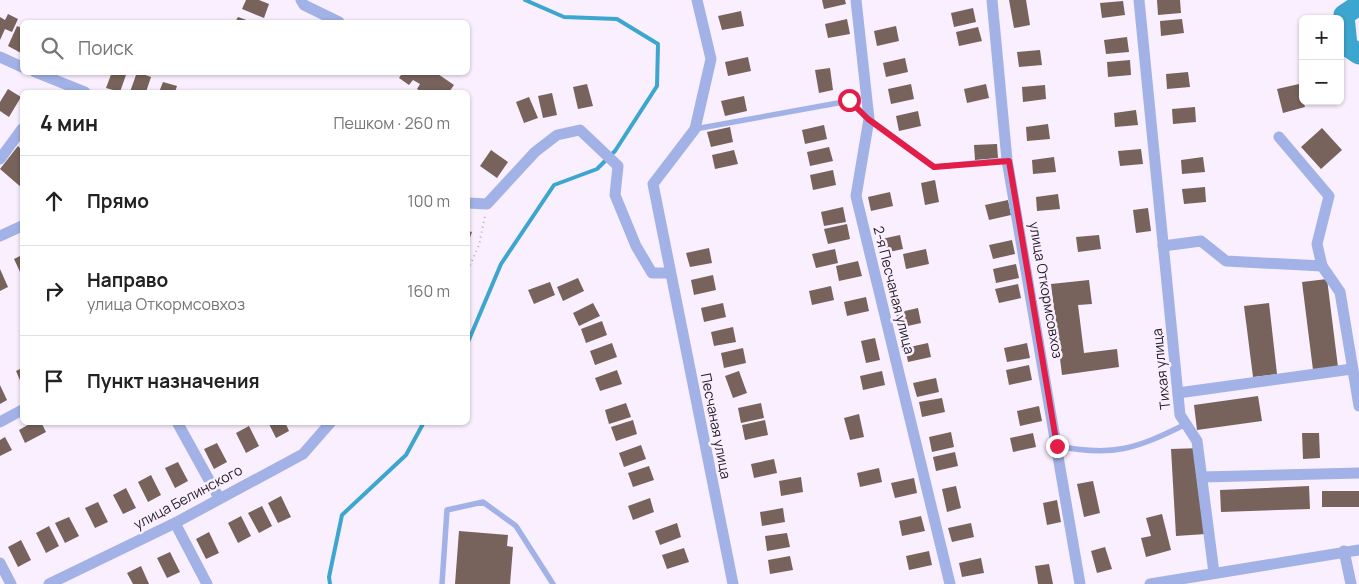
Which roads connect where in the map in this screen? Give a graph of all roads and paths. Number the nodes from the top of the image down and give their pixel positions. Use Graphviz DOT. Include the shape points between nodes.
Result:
graph roads {
  1 [pos="301,0"];
  2 [pos="697,0"];
  3 [pos="856,0"];
  4 [pos="992,0"];
  5 [pos="1138,0"];
  6 [pos="335,20"];
  7 [pos="0,57"];
  8 [pos="20,66"];
  9 [pos="42,75"];
  10 [pos="57,82"];
  11 [pos="51,90"];
  12 [pos="79,90"];
  13 [pos="868,119"];
  14 [pos="695,130"];
  15 [pos="20,132"];
  16 [pos="1279,137"];
  17 [pos="0,159"];
  18 [pos="1007,160"];
  19 [pos="470,203"];
  20 [pos="487,204"];
  21 [pos="20,227"];
  22 [pos="0,236"];
  23 [pos="1163,246"];
  24 [pos="470,265"];
  25 [pos="1322,266"];
  26 [pos="670,273"];
  27 [pos="1352,369"];
  28 [pos="1178,393"];
  29 [pos="1359,406"];
  30 [pos="20,411"];
  31 [pos="0,422"];
  32 [pos="1186,424"];
  33 [pos="179,425"];
  34 [pos="328,425"];
  35 [pos="1057,446"];
  36 [pos="1359,473"];
  37 [pos="1202,477"];
  38 [pos="219,498"];
  39 [pos="175,523"];
  40 [pos="1359,550"];
  41 [pos="1344,551"];
  42 [pos="0,563"];
  43 [pos="1214,573"];
  44 [pos="11,584"];
  45 [pos="49,584"];
  46 [pos="207,584"];
  47 [pos="442,584"];
  48 [pos="553,584"];
  49 [pos="733,584"];
  50 [pos="950,584"];
  51 [pos="1080,584"];
  52 [pos="1150,584"];
  53 [pos="1352,584"];
  1 -- 6 [label="street" via="304,6"];
  2 -- 14 [label="street, Песчаная улица" via="711,59"];
  3 -- 13 [label="street, 2-я Песчаная улица"];
  4 -- 18 [label="street, улица Откормсовхоз"];
  5 -- 23 [label="street, Тихая улица"];
  7 -- 8 [label="street"];
  9 -- 10 [label="street"];
  10 -- 11 [label="street"];
  10 -- 12 [label="street"];
  13 -- 14 [label="lane" via="849,100"];
  13 -- 18 [label="lane" via="934,167"];
  13 -- 50 [label="street, 2-я Песчаная улица" via="856,196"];
  14 -- 26 [label="street, Песчаная улица" via="653,184"];
  15 -- 17 [label="street"];
  16 -- 25 [label="street" via="1329,196 1318,244"];
  18 -- 35 [label="street, улица Откормсовхоз"];
  19 -- 20 [label="street"];
  20 -- 24 [label="path" via="479,245"];
  20 -- 26 [label="street" via="535,152 557,135 580,130 618,166 615,195 636,246 652,273"];
  21 -- 22 [label="street"];
  23 -- 25 [label="street" via="1201,240 1226,261"];
  23 -- 28 [label="street, Тихая улица"];
  25 -- 27 [label="street" via="1340,292"];
  26 -- 49 [label="street, Песчаная улица"];
  27 -- 28 [label="street"];
  27 -- 29 [label="street"];
  28 -- 32 [label="street, Тихая улица" via="1180,416"];
  30 -- 31 [label="street"];
  32 -- 35 [label="lane" via="1148,443 1114,452 1086,452"];
  32 -- 37 [label="street, Тихая улица" via="1198,441"];
  33 -- 38 [label="street"];
  34 -- 38 [label="street, улица Белинского" via="303,454"];
  35 -- 51 [label="street, улица Откормсовхоз"];
  36 -- 37 [label="street"];
  37 -- 43 [label="street, Тихая улица"];
  38 -- 39 [label="street, улица Белинского"];
  39 -- 45 [label="street, улица Белинского"];
  39 -- 46 [label="street"];
  40 -- 41 [label="street"];
  41 -- 43 [label="street"];
  41 -- 53 [label="street"];
  42 -- 44 [label="street"];
  43 -- 52 [label="street"];
  47 -- 48 [label="lane" via="447,510 483,502 516,526"];
}
